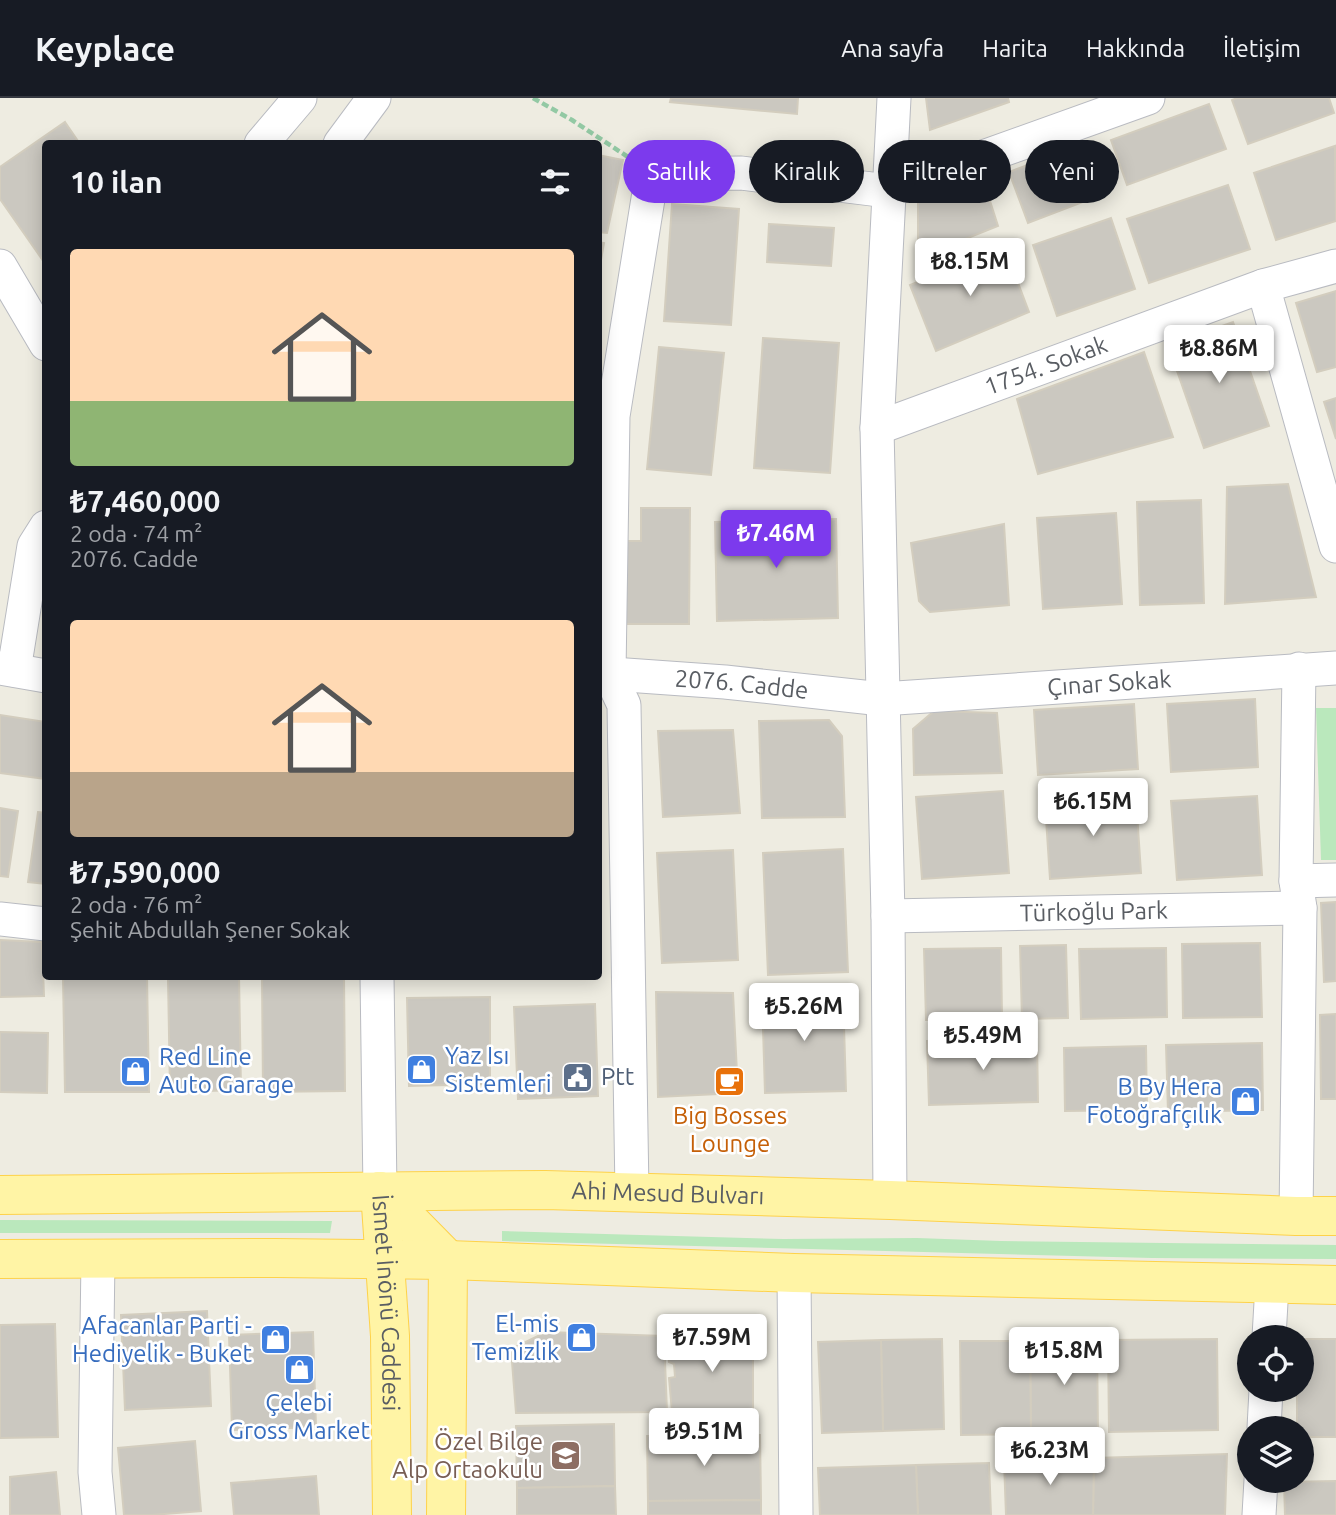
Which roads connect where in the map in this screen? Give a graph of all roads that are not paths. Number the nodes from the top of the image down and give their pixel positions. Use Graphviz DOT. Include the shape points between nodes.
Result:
graph roads {
  1 [pos="300,98"];
  2 [pos="374,98"];
  3 [pos="894,98"];
  4 [pos="1148,98"];
  5 [pos="264,140"];
  6 [pos="343,140"];
  7 [pos="891,140"];
  8 [pos="1011,147"];
  9 [pos="878,190"];
  10 [pos="887,203"];
  11 [pos="0,266"];
  12 [pos="1336,266"];
  13 [pos="1263,286"];
  14 [pos="42,337"];
  15 [pos="877,428"];
  16 [pos="42,534"];
  17 [pos="1336,545"];
  18 [pos="1336,668"];
  19 [pos="1299,669"];
  20 [pos="20,671"];
  21 [pos="604,673"];
  22 [pos="882,699"];
  23 [pos="1336,880"];
  24 [pos="1298,894"];
  25 [pos="888,916"];
  26 [pos="0,919"];
  27 [pos="42,924"];
  28 [pos="377,980"];
  29 [pos="380,1191"];
  30 [pos="632,1192"];
  31 [pos="0,1195"];
  32 [pos="890,1200"];
  33 [pos="1296,1216"];
  34 [pos="1336,1216"];
  35 [pos="0,1259"];
  36 [pos="98,1259"];
  37 [pos="384,1260"];
  38 [pos="448,1260"];
  39 [pos="794,1273"];
  40 [pos="1272,1285"];
  41 [pos="1336,1285"];
  42 [pos="1270,1325"];
  43 [pos="1260,1493"];
  44 [pos="99,1515"];
  45 [pos="392,1515"];
  46 [pos="446,1515"];
  47 [pos="796,1515"];
  48 [pos="1259,1515"];
  1 -- 5 [label="street"];
  2 -- 6 [label="street"];
  3 -- 7 [label="street"];
  4 -- 8 [label="street"];
  9 -- 21 [label="street" via="741,173 652,174 613,415"];
  10 -- 15 [label="street"];
  11 -- 14 [label="street"];
  12 -- 13 [label="street, 1754. Sokak"];
  13 -- 15 [label="street, 1754. Sokak"];
  13 -- 17 [label="street"];
  15 -- 22 [label="street"];
  16 -- 20 [label="street" via="34,547"];
  18 -- 19 [label="street, Çınar Sokak"];
  19 -- 22 [label="street, Çınar Sokak"];
  19 -- 24 [label="street"];
  21 -- 22 [label="street, 2076. Cadde"];
  21 -- 30 [label="street" via="624,705"];
  22 -- 25 [label="street"];
  23 -- 24 [label="street, Türkoğlu Park"];
  24 -- 25 [label="street, Türkoğlu Park"];
  24 -- 33 [label="street"];
  25 -- 32 [label="street"];
  26 -- 27 [label="street"];
  28 -- 29 [label="street"];
  29 -- 30 [label="main road, Ahi Mesud Bulvarı"];
  29 -- 31 [label="main road, Ahi Mesud Bulvarı"];
  29 -- 37 [label="main road, İsmet İnönü Caddesi"];
  29 -- 38 [label="main road, İsmet İnönü Caddesi"];
  30 -- 32 [label="main road, Ahi Mesud Bulvarı"];
  32 -- 33 [label="main road, Ahi Mesud Bulvarı"];
  33 -- 34 [label="main road, Ahi Mesud Bulvarı"];
  35 -- 36 [label="main road"];
  36 -- 37 [label="main road"];
  36 -- 44 [label="street" via="94,1472"];
  37 -- 38 [label="main road"];
  37 -- 45 [label="main road, İsmet İnönü Caddesi" via="390,1336"];
  38 -- 39 [label="main road"];
  38 -- 46 [label="main road"];
  39 -- 40 [label="main road"];
  39 -- 47 [label="street"];
  40 -- 41 [label="main road"];
  40 -- 42 [label="street"];
  43 -- 48 [label="street"];
}
